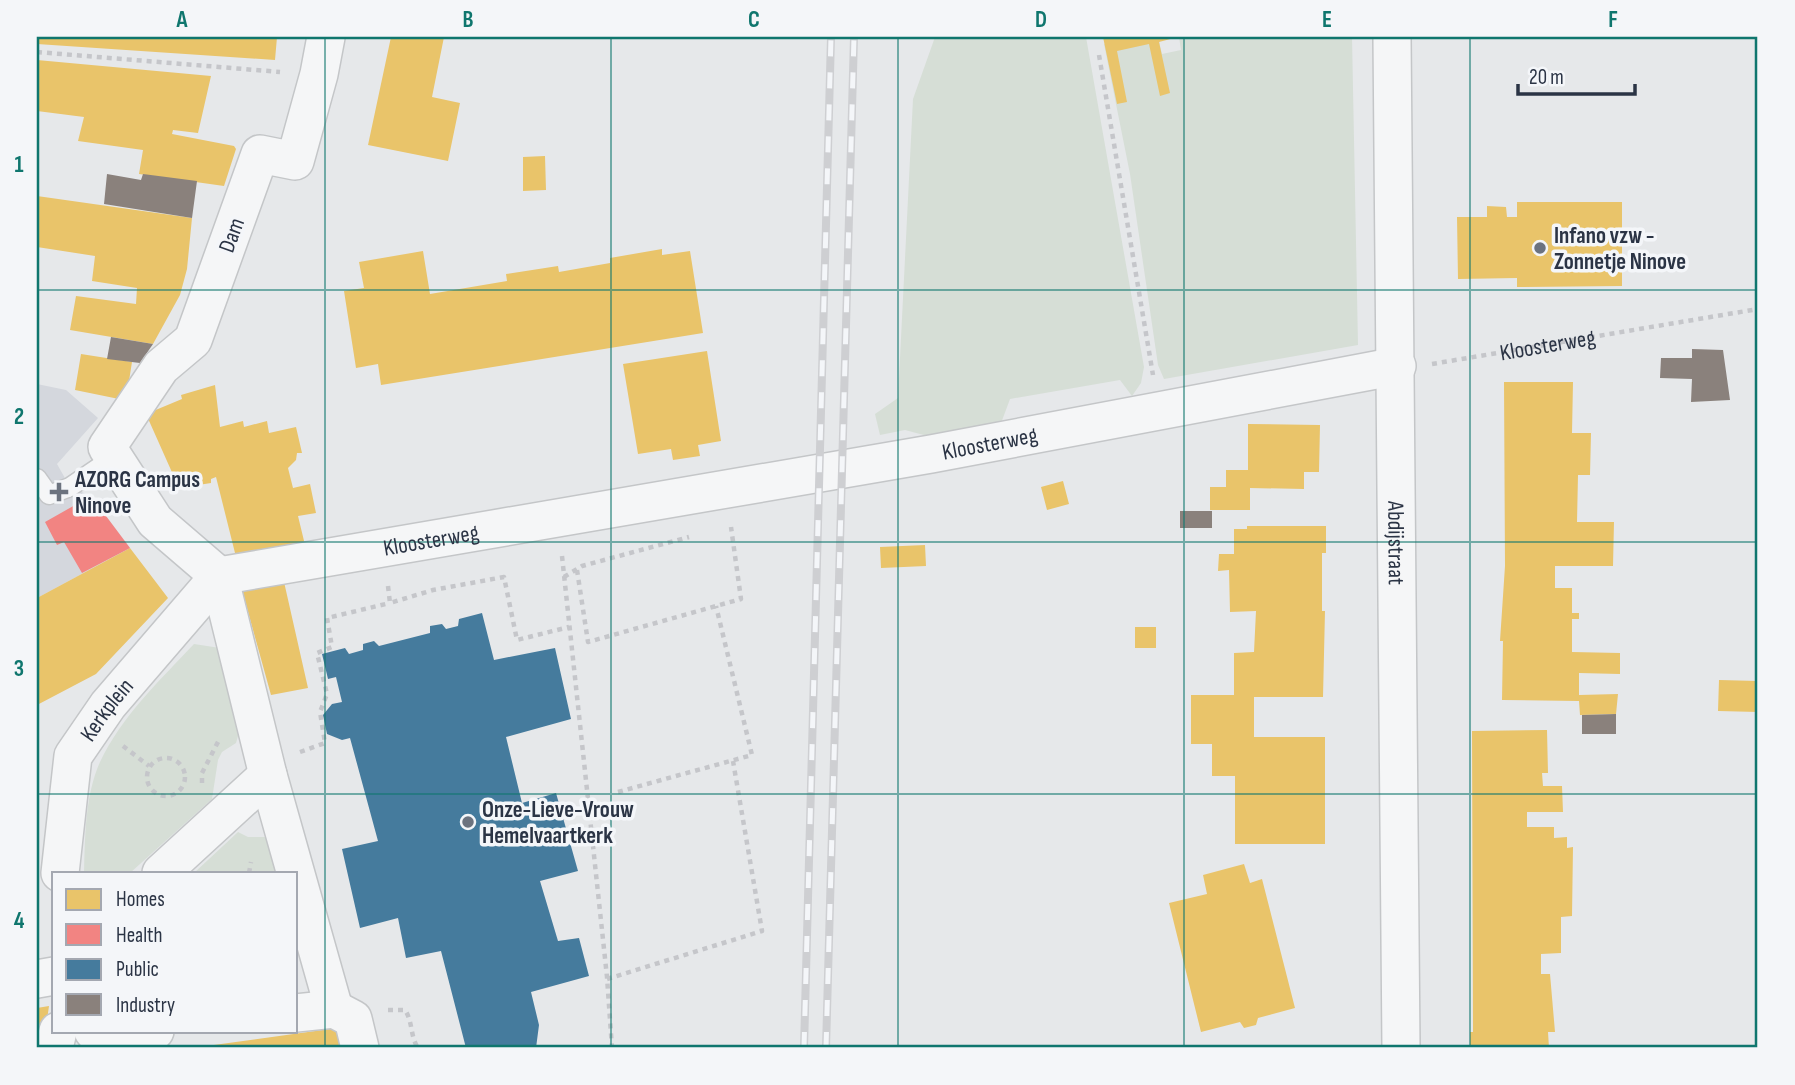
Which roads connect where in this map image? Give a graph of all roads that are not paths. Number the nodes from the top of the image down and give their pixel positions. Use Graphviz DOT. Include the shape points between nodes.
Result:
graph roads {
  1 [pos="326,37"];
  2 [pos="1392,37"];
  3 [pos="1397,366"];
  4 [pos="110,452"];
  5 [pos="37,478"];
  6 [pos="219,576"];
  7 [pos="267,769"];
  8 [pos="60,872"];
  9 [pos="162,872"];
  10 [pos="296,872"];
  11 [pos="298,880"];
  12 [pos="334,1009"];
  13 [pos="298,1013"];
  14 [pos="94,1032"];
  15 [pos="147,1032"];
  16 [pos="359,1048"];
  17 [pos="1401,1048"];
  1 -- 4 [label="street, Dam" via="295,162 260,154 193,340 161,367"];
  2 -- 3 [label="street, Abdijstraat"];
  3 -- 6 [label="street, Kloosterweg" via="710,493"];
  3 -- 17 [label="street, Abdijstraat"];
  4 -- 5 [label="lane" via="70,487 49,495"];
  4 -- 6 [label="street" via="155,521"];
  6 -- 7 [label="street"];
  6 -- 8 [label="street, Kerkplein" via="108,705 73,756"];
  7 -- 9 [label="street"];
  7 -- 10 [label="street"];
  11 -- 12 [label="street"];
  12 -- 13 [label="street"];
  12 -- 16 [label="street" via="353,1019"];
  14 -- 15 [label="street" via="100,1038"];
}
